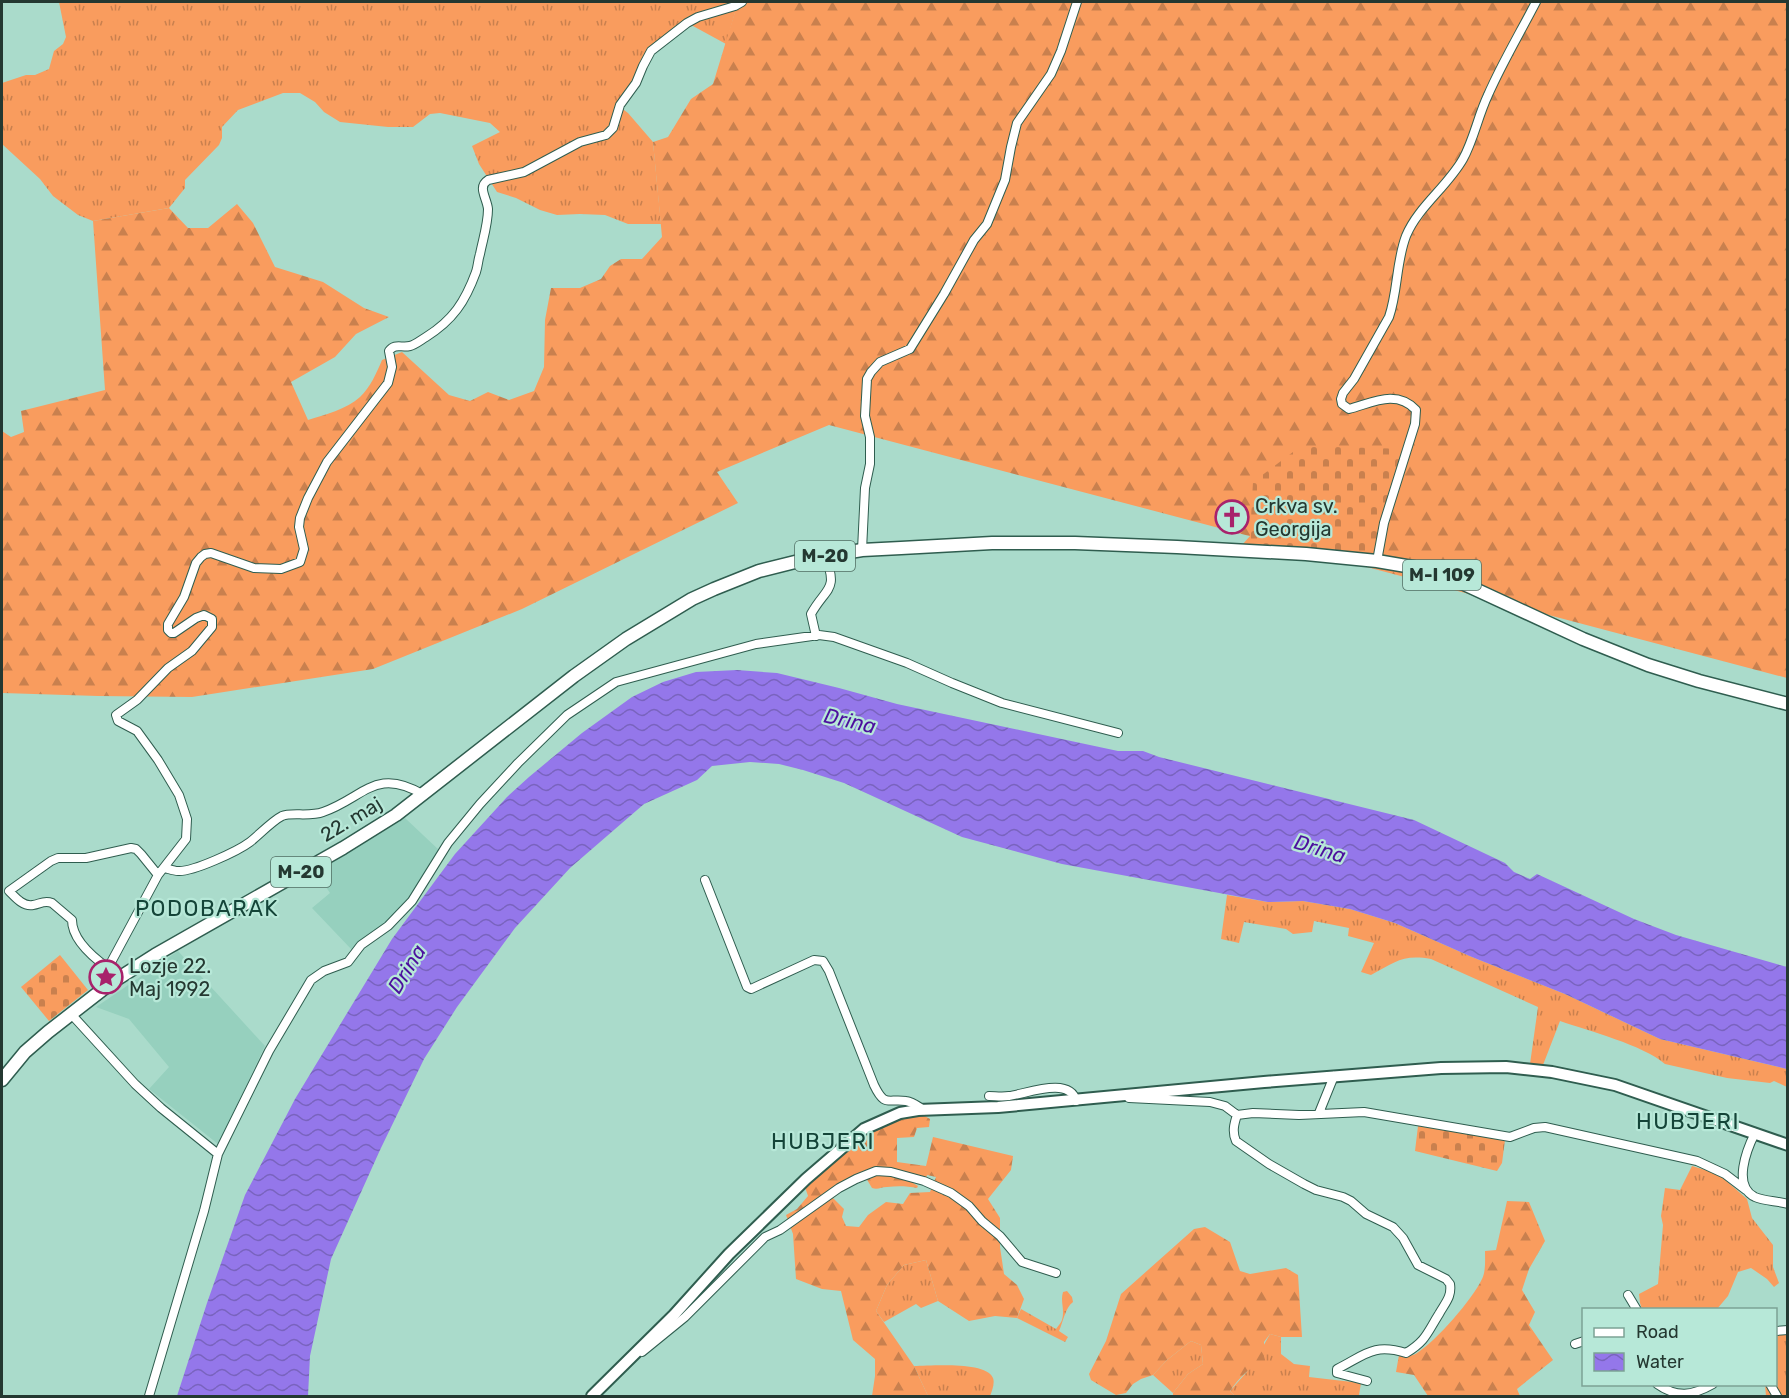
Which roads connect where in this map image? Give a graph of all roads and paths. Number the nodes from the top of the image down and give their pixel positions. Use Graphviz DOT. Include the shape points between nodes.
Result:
graph roads {
  1 [pos="742,2"];
  2 [pos="1077,2"];
  3 [pos="1536,2"];
  4 [pos="1075,543"];
  5 [pos="862,550"];
  6 [pos="825,556"];
  7 [pos="1377,561"];
  8 [pos="816,636"];
  9 [pos="1788,704"];
  10 [pos="1118,733"];
  11 [pos="424,795"];
  12 [pos="165,868"];
  13 [pos="158,875"];
  14 [pos="705,880"];
  15 [pos="108,968"];
  16 [pos="111,983"];
  17 [pos="72,1015"];
  18 [pos="1334,1076"];
  19 [pos="2,1080"];
  20 [pos="1125,1095"];
  21 [pos="989,1096"];
  22 [pos="1076,1101"];
  23 [pos="925,1110"];
  24 [pos="1319,1113"];
  25 [pos="1237,1115"];
  26 [pos="1755,1133"];
  27 [pos="1788,1145"];
  28 [pos="218,1154"];
  29 [pos="1746,1190"];
  30 [pos="1788,1204"];
  31 [pos="1056,1273"];
  32 [pos="1628,1295"];
  33 [pos="1636,1308"];
  34 [pos="621,1366"];
  35 [pos="1366,1381"];
  36 [pos="1660,1386"];
  37 [pos="1709,1386"];
  38 [pos="149,1396"];
  39 [pos="592,1396"];
  1 -- 12 [label="street" via="693,20 651,51 606,135 580,142 524,172 483,183 488,212 470,287 442,327 410,346 396,346 389,351 392,373 388,383 327,462 308,498 300,518 304,549 300,561 281,569 267,569 205,554 196,563 168,630 174,633 204,615 212,619 212,627 192,651 116,715 118,721 137,731 179,795 187,819 186,839"];
  2 -- 5 [label="street" via="1051,74 1017,123 1005,180 987,224 910,349 880,362 867,379 865,416 870,464"];
  3 -- 7 [label="street" via="1508,51 1463,159 1414,219 1400,254 1389,316 1341,399 1348,408 1396,399 1406,401 1416,410"];
  4 -- 5 [label="main road, M-20"];
  4 -- 7 [label="main road, M-I 109"];
  5 -- 6 [label="main road, M-20"];
  6 -- 8 [label="street" via="831,584 811,614"];
  6 -- 11 [label="main road, 22. maj / M-20" via="759,571 714,589 662,617 599,658"];
  7 -- 9 [label="main road, M-I 109" via="1418,568 1464,584 1648,666"];
  8 -- 10 [label="street" via="834,637 908,663 1002,703"];
  8 -- 28 [label="street" via="756,644 616,682 567,715 480,804 448,843 412,901 388,926 360,945 348,962 311,980 269,1051"];
  11 -- 12 [label="street, 22. maj" via="411,787 385,783 371,786 324,812 283,816 234,852 186,870"];
  11 -- 16 [label="main road, 22. maj / M-20" via="343,848"];
  12 -- 13 [label="street"];
  13 -- 15 [label="street"];
  13 -- 15 [label="street" via="136,849 126,848 86,858 58,858 9,891 30,906 52,903 72,920 75,934 96,960"];
  14 -- 23 [label="street" via="747,987 761,985 814,960 823,961 880,1096 888,1102 904,1101"];
  15 -- 16 [label="street"];
  16 -- 17 [label="main road, 22. maj / M-20"];
  17 -- 19 [label="main road, 22. maj / M-20" via="24,1052"];
  17 -- 28 [label="street" via="135,1084"];
  18 -- 20 [label="street"];
  18 -- 24 [label="street"];
  18 -- 26 [label="street" via="1471,1067 1552,1072 1635,1091"];
  20 -- 22 [label="street"];
  20 -- 25 [label="street" via="1130,1099 1210,1102"];
  21 -- 22 [label="street" via="1056,1088 1068,1090"];
  22 -- 23 [label="street"];
  23 -- 34 [label="street" via="900,1113 864,1129 729,1254"];
  24 -- 25 [label="street"];
  24 -- 29 [label="street" via="1364,1112 1510,1137 1545,1127 1697,1161 1725,1174"];
  25 -- 35 [label="street" via="1236,1141 1304,1184 1343,1197 1393,1227 1418,1265 1450,1284 1449,1298 1418,1346 1406,1353 1375,1349 1337,1369 1337,1373"];
  26 -- 27 [label="street"];
  26 -- 29 [label="street" via="1743,1165"];
  28 -- 38 [label="street"];
  29 -- 30 [label="street" via="1756,1197"];
  31 -- 34 [label="street" via="1022,1262 1000,1236 951,1193 924,1181 876,1171 839,1188 765,1237 685,1317"];
  32 -- 33 [label="street"];
  34 -- 39 [label="street"];
  36 -- 37 [label="street" via="1679,1394"];
}
